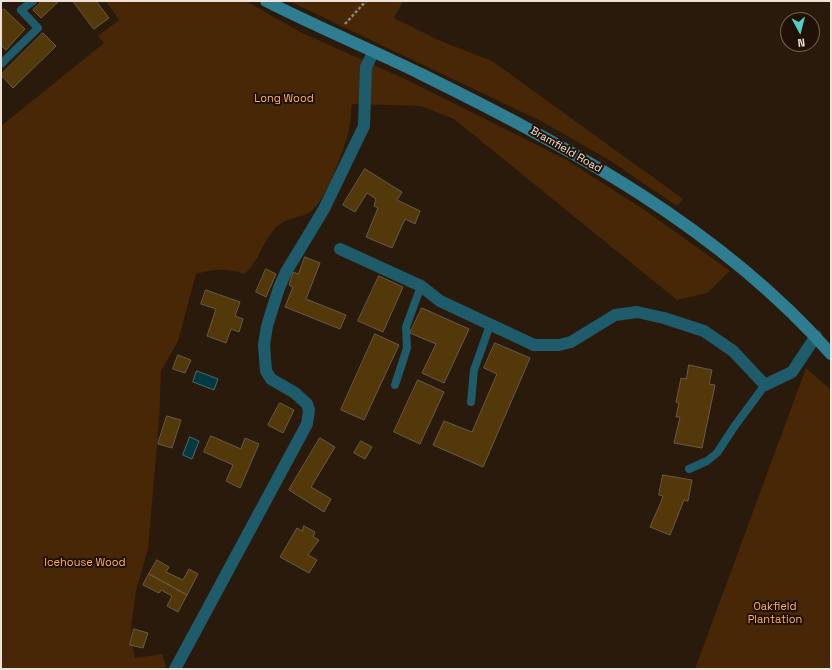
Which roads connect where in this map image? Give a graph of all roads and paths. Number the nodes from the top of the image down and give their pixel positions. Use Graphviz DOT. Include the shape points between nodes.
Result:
graph roads {
  1 [pos="33,1"];
  2 [pos="266,1"];
  3 [pos="365,1"];
  4 [pos="336,35"];
  5 [pos="373,53"];
  6 [pos="1,64"];
  7 [pos="340,249"];
  8 [pos="421,286"];
  9 [pos="490,325"];
  10 [pos="816,336"];
  11 [pos="831,354"];
  12 [pos="395,384"];
  13 [pos="765,385"];
  14 [pos="471,402"];
  15 [pos="689,469"];
  16 [pos="175,669"];
  1 -- 6 [label="lane" via="21,10 38,28"];
  2 -- 4 [label="street, Bramfield Road"];
  3 -- 4 [label="path"];
  4 -- 5 [label="street, Bramfield Road"];
  5 -- 10 [label="street, Bramfield Road" via="420,73 516,121 662,208 722,250"];
  5 -- 16 [label="street" via="366,67 364,126 324,209 286,272 271,310 266,332 266,371 271,379 295,393 307,404 307,424"];
  7 -- 8 [label="street"];
  8 -- 9 [label="street" via="440,301"];
  8 -- 12 [label="lane" via="406,327 407,348"];
  9 -- 13 [label="street" via="534,345 559,345 571,342 615,315 637,312 704,331 733,351"];
  9 -- 14 [label="lane" via="474,370"];
  10 -- 11 [label="street, Bramfield Road"];
  10 -- 13 [label="street" via="792,372"];
  13 -- 15 [label="lane" via="717,453"];
}
